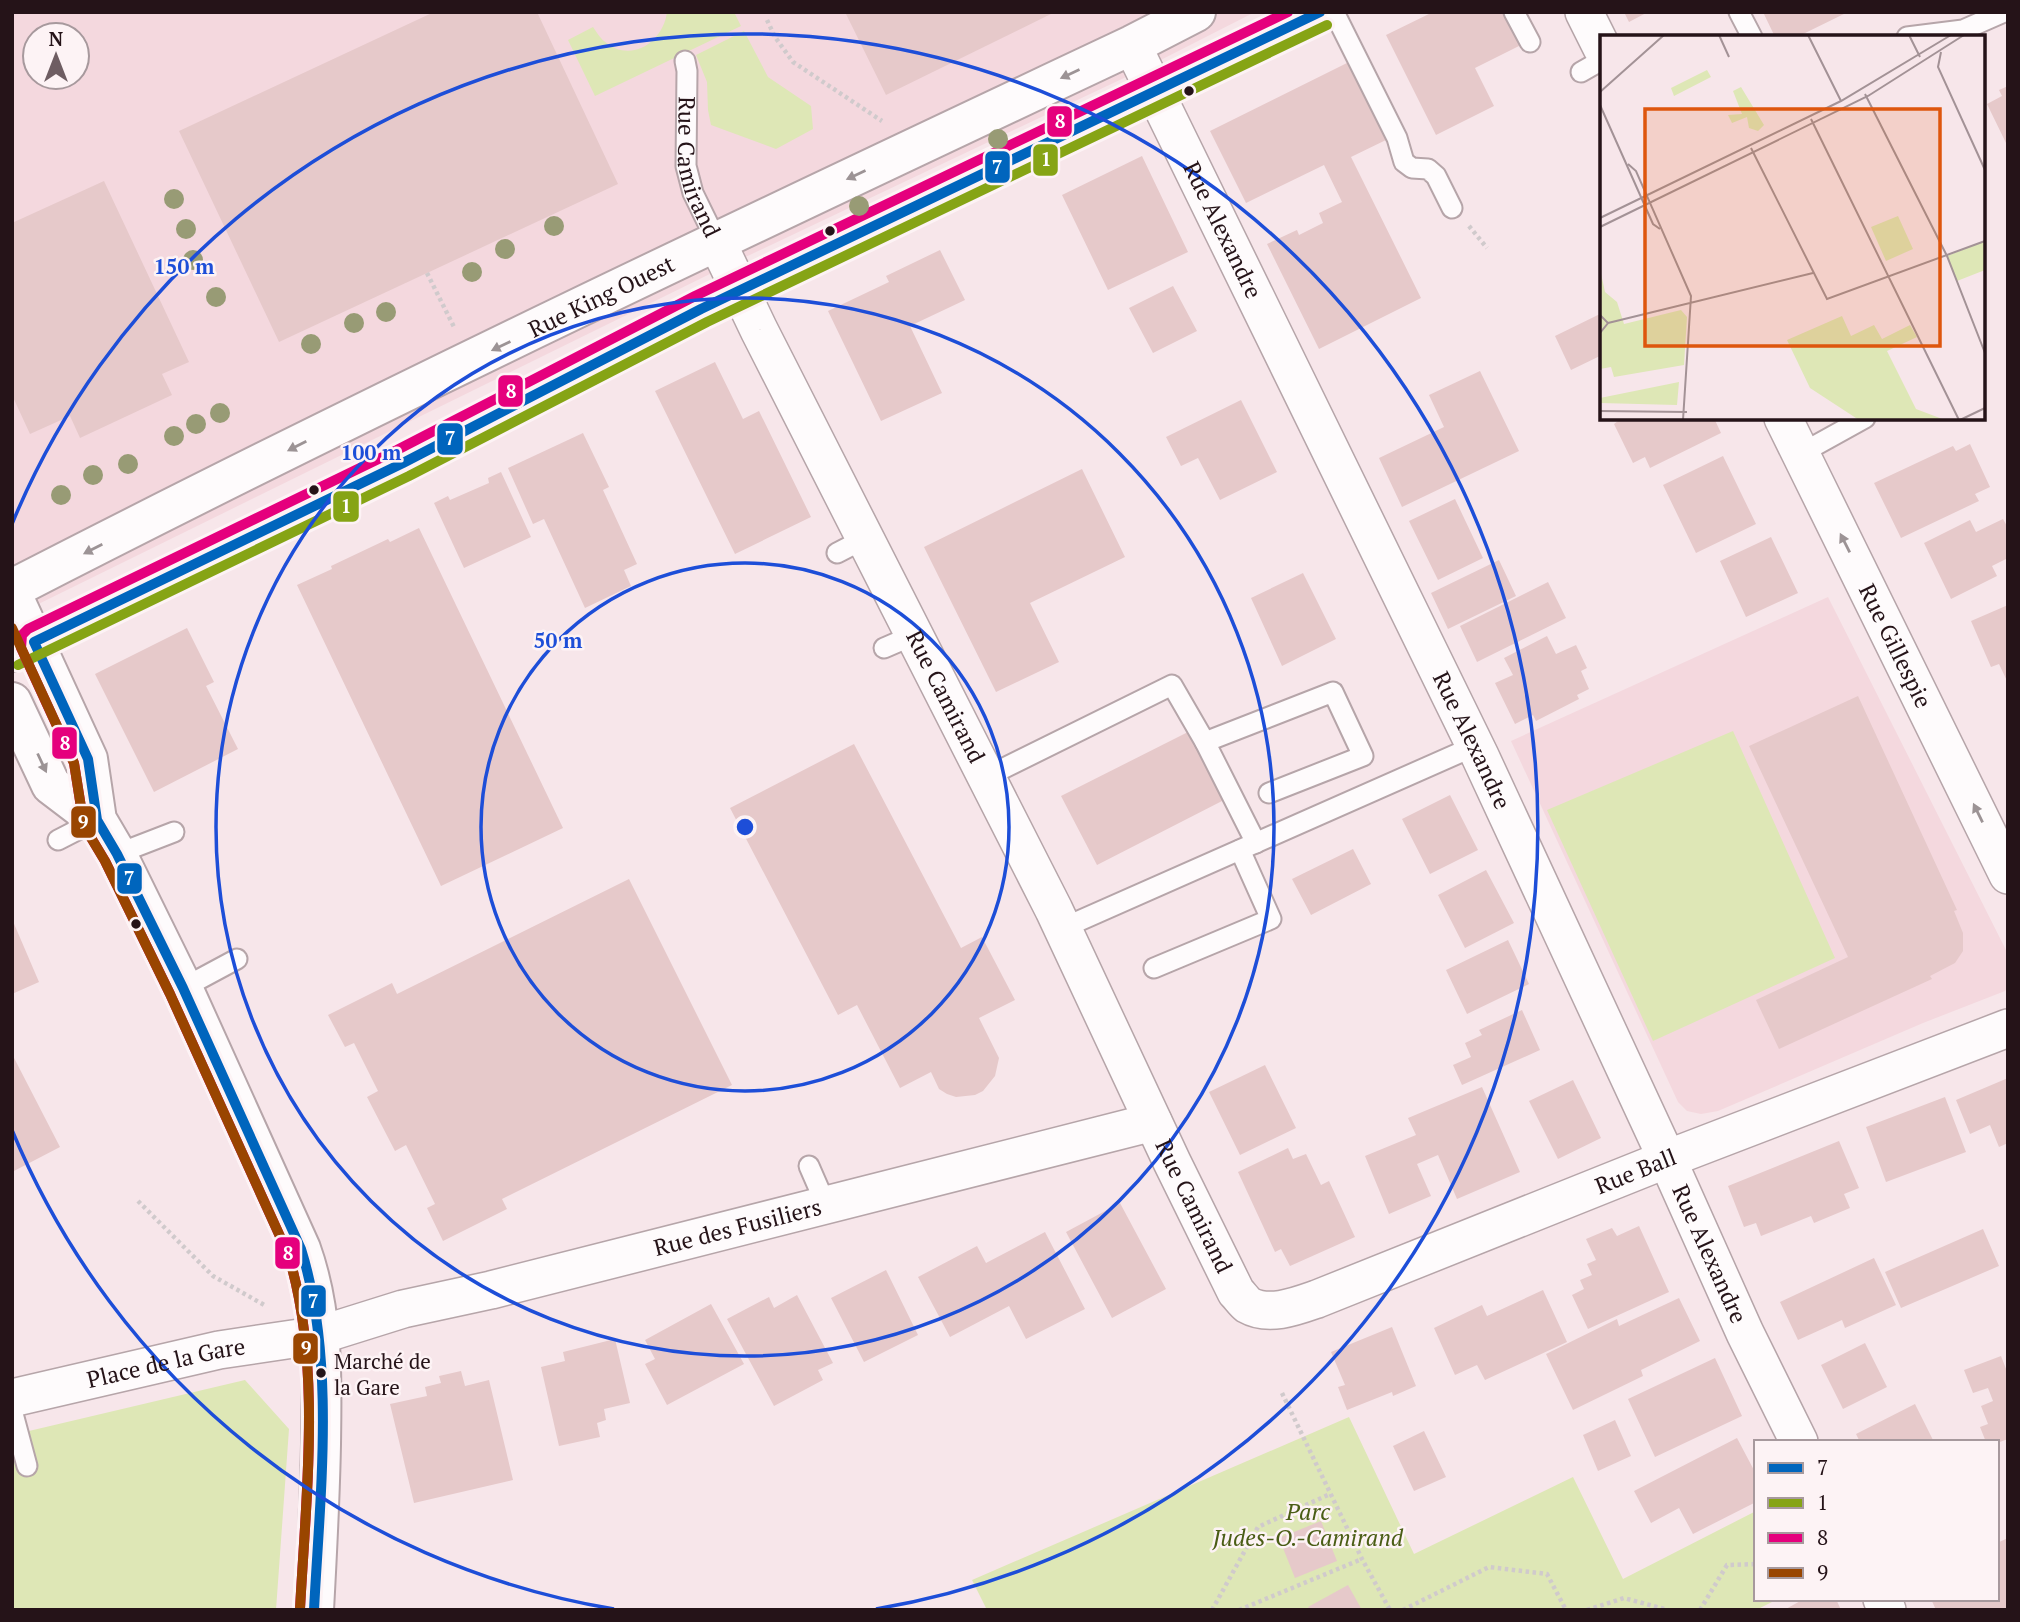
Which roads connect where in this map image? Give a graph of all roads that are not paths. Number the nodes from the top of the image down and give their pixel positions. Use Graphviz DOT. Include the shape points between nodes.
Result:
graph roads {
  1 [pos="1196,12"];
  2 [pos="1321,12"];
  3 [pos="1334,12"];
  4 [pos="1514,12"];
  5 [pos="1584,12"];
  6 [pos="1739,12"];
  7 [pos="2004,12"];
  8 [pos="1751,35"];
  9 [pos="1924,35"];
  10 [pos="1530,42"];
  11 [pos="1132,45"];
  12 [pos="1591,60"];
  13 [pos="685,61"];
  14 [pos="1155,92"];
  15 [pos="1452,208"];
  16 [pos="716,240"];
  17 [pos="740,291"];
  18 [pos="1784,420"];
  19 [pos="1861,420"];
  20 [pos="1800,454"];
  21 [pos="12,592"];
  22 [pos="23,647"];
  23 [pos="12,702"];
  24 [pos="1205,742"];
  25 [pos="1475,746"];
  26 [pos="986,777"];
  27 [pos="1269,793"];
  28 [pos="97,820"];
  29 [pos="174,832"];
  30 [pos="58,840"];
  31 [pos="1248,846"];
  32 [pos="117,855"];
  33 [pos="2008,875"];
  34 [pos="1063,928"];
  35 [pos="237,959"];
  36 [pos="1154,968"];
  37 [pos="183,988"];
  38 [pos="2008,1028"];
  39 [pos="1153,1122"];
  40 [pos="1667,1159"];
  41 [pos="808,1167"];
  42 [pos="826,1205"];
  43 [pos="1265,1309"];
  44 [pos="320,1335"];
  45 [pos="12,1398"];
  46 [pos="12,1410"];
  47 [pos="1798,1440"];
  48 [pos="27,1466"];
  49 [pos="314,1610"];
  1 -- 11 [label="main road, Rue King Ouest"];
  2 -- 14 [label="main road"];
  3 -- 15 [label="lane" via="1397,138 1404,162 1437,176"];
  4 -- 10 [label="lane"];
  5 -- 12 [label="street"];
  6 -- 8 [label="lane"];
  7 -- 9 [label="lane" via="1964,30"];
  11 -- 14 [label="street, Rue Alexandre"];
  11 -- 16 [label="main road, Rue King Ouest, one-way"];
  13 -- 16 [label="lane, Rue Camirand" via="688,181"];
  14 -- 17 [label="main road"];
  14 -- 25 [label="street, Rue Alexandre"];
  16 -- 17 [label="street, Rue Camirand"];
  16 -- 21 [label="main road, Rue King Ouest, one-way"];
  17 -- 22 [label="main road" via="403,463"];
  17 -- 26 [label="street, Rue Camirand" via="899,642"];
  18 -- 20 [label="street, Rue Gillespie"];
  19 -- 20 [label="lane"];
  33 -- 20 [label="street, Rue Gillespie, one-way"];
  21 -- 22 [label="main road"];
  22 -- 28 [label="main road" via="88,759"];
  23 -- 28 [label="main road, one-way" via="51,785"];
  24 -- 26 [label="lane" via="1172,685"];
  24 -- 27 [label="lane" via="1334,692 1363,756"];
  24 -- 31 [label="lane"];
  25 -- 31 [label="lane"];
  25 -- 40 [label="street, Rue Alexandre"];
  26 -- 34 [label="street, Rue Camirand"];
  28 -- 30 [label="lane"];
  28 -- 32 [label="main road"];
  29 -- 32 [label="lane"];
  31 -- 34 [label="lane"];
  31 -- 36 [label="lane" via="1271,919"];
  32 -- 37 [label="main road"];
  34 -- 39 [label="street, Rue Camirand"];
  35 -- 37 [label="lane"];
  37 -- 44 [label="main road" via="301,1249 313,1280"];
  38 -- 40 [label="street, Rue Ball"];
  39 -- 42 [label="street, Rue des Fusiliers"];
  39 -- 43 [label="street, Rue Camirand" via="1236,1292 1249,1305"];
  40 -- 43 [label="street, Rue Ball" via="1317,1299 1284,1310"];
  40 -- 47 [label="street, Rue Alexandre"];
  41 -- 42 [label="lane"];
  42 -- 44 [label="street, Rue des Fusiliers" via="403,1309"];
  44 -- 45 [label="street, Place de la Gare" via="219,1350"];
  44 -- 49 [label="main road"];
  46 -- 48 [label="lane"];
}
